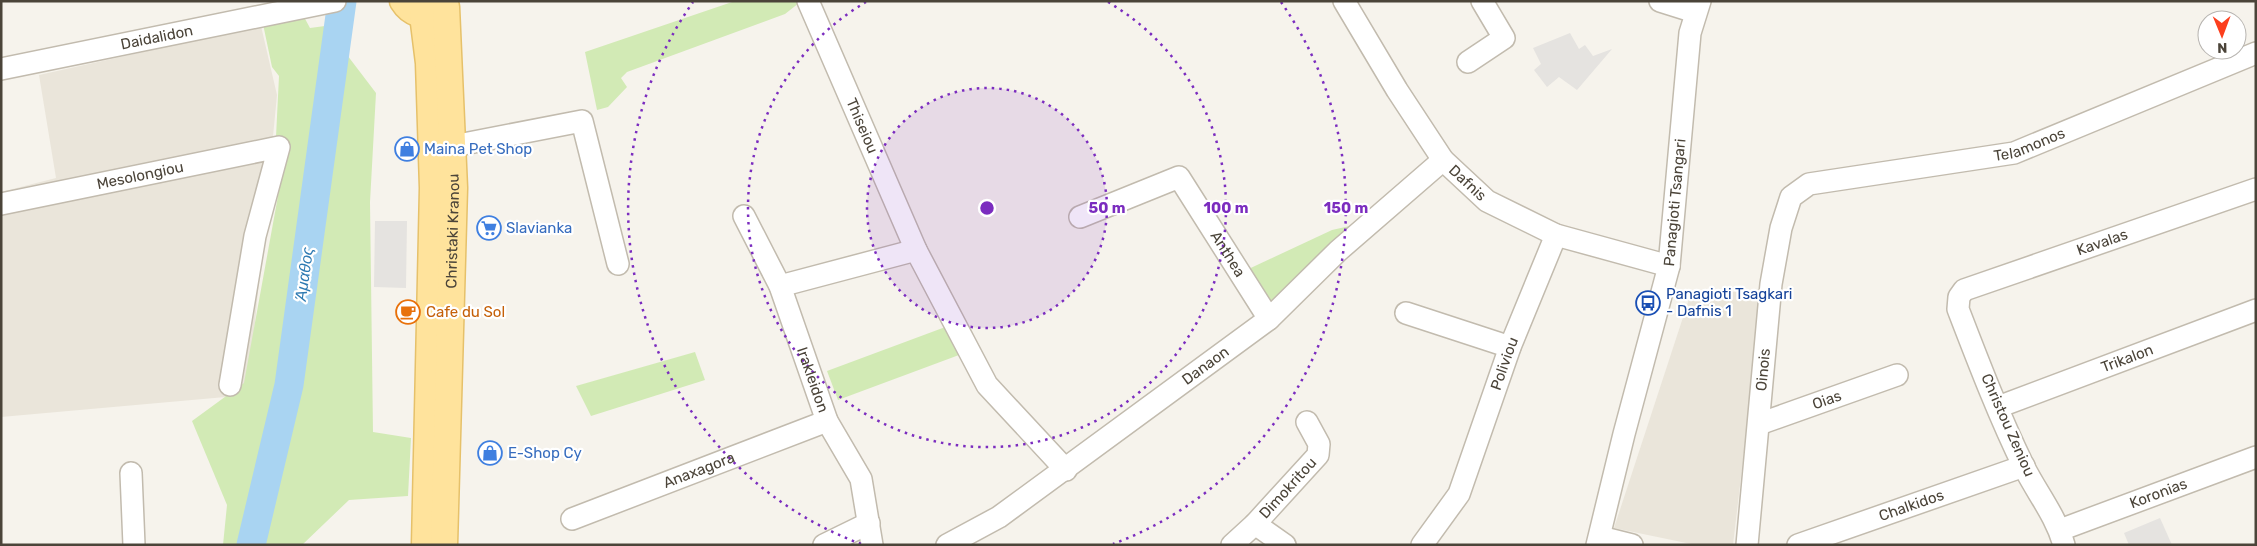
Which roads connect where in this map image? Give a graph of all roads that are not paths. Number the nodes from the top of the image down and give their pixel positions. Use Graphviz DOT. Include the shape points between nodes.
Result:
graph roads {
  1 [pos="335,1"];
  2 [pos="808,1"];
  3 [pos="1344,1"];
  4 [pos="1482,1"];
  5 [pos="1660,1"];
  6 [pos="431,6"];
  7 [pos="1697,6"];
  8 [pos="2256,54"];
  9 [pos="1468,62"];
  10 [pos="1,69"];
  11 [pos="453,146"];
  12 [pos="1443,160"];
  13 [pos="2256,190"];
  14 [pos="1791,197"];
  15 [pos="1,204"];
  16 [pos="744,216"];
  17 [pos="1080,217"];
  18 [pos="1556,235"];
  19 [pos="916,250"];
  20 [pos="618,264"];
  21 [pos="1669,266"];
  22 [pos="780,286"];
  23 [pos="1957,303"];
  24 [pos="2256,310"];
  25 [pos="1406,313"];
  26 [pos="1269,319"];
  27 [pos="1510,347"];
  28 [pos="1896,376"];
  29 [pos="230,385"];
  30 [pos="1998,407"];
  31 [pos="826,422"];
  32 [pos="1307,422"];
  33 [pos="1759,424"];
  34 [pos="2256,457"];
  35 [pos="2024,466"];
  36 [pos="1066,470"];
  37 [pos="131,473"];
  38 [pos="572,519"];
  39 [pos="869,523"];
  40 [pos="1256,524"];
  41 [pos="2062,537"];
  42 [pos="1598,541"];
  43 [pos="134,545"];
  44 [pos="425,545"];
  45 [pos="444,545"];
  46 [pos="824,545"];
  47 [pos="872,545"];
  48 [pos="946,545"];
  49 [pos="1232,545"];
  50 [pos="1285,545"];
  51 [pos="1422,545"];
  52 [pos="1632,545"];
  53 [pos="1747,545"];
  54 [pos="1798,545"];
  1 -- 10 [label="street, Daidalidon"];
  2 -- 19 [label="street, Thiseiou"];
  3 -- 12 [label="street, Dafnis"];
  4 -- 9 [label="street" via="1504,38"];
  5 -- 7 [label="street"];
  6 -- 11 [label="main road, Christaki Kranou"];
  6 -- 44 [label="main road, Christaki Kranou" via="429,63 433,188"];
  7 -- 21 [label="street, Panagioti Tsangari" via="1690,33"];
  8 -- 14 [label="street, Telamonos" via="2014,153 1808,184"];
  11 -- 20 [label="street" via="582,121"];
  11 -- 45 [label="main road, Christaki Kranou"];
  12 -- 18 [label="street, Dafnis" via="1487,201"];
  12 -- 26 [label="street, Danaon" via="1338,251"];
  13 -- 23 [label="street, Kavalas" via="1964,290"];
  14 -- 33 [label="street, Oinois" via="1780,228 1771,284"];
  15 -- 29 [label="street, Mesolongiou" via="279,147 255,236"];
  16 -- 22 [label="street, Irakleidon"];
  17 -- 26 [label="street, Anthea" via="1179,177"];
  18 -- 21 [label="street, Dafnis"];
  18 -- 27 [label="street, Poliviou"];
  19 -- 22 [label="street"];
  19 -- 36 [label="street, Thiseiou" via="987,385"];
  21 -- 42 [label="street, Panagioti Tsangari"];
  22 -- 31 [label="street, Irakleidon"];
  23 -- 30 [label="street, Christou Zeniou"];
  24 -- 30 [label="street, Trikalon"];
  25 -- 27 [label="street"];
  26 -- 36 [label="street, Danaon"];
  27 -- 51 [label="street, Poliviou" via="1458,494"];
  28 -- 33 [label="street, Oias"];
  30 -- 35 [label="street, Christou Zeniou"];
  31 -- 38 [label="street, Anaxagora"];
  31 -- 39 [label="street, Irakleidon" via="861,478"];
  32 -- 40 [label="street, Dimokritou" via="1318,444 1318,455"];
  33 -- 53 [label="street, Oinois"];
  34 -- 41 [label="street, Koronias"];
  35 -- 41 [label="street, Christou Zeniou"];
  35 -- 54 [label="street, Chalkidos"];
  36 -- 48 [label="street, Danaon" via="999,517"];
  37 -- 43 [label="street"];
  39 -- 46 [label="street"];
  39 -- 47 [label="street, Irakleidon"];
  40 -- 49 [label="street, Dimokritou"];
  40 -- 50 [label="street"];
  42 -- 52 [label="street"];
}
